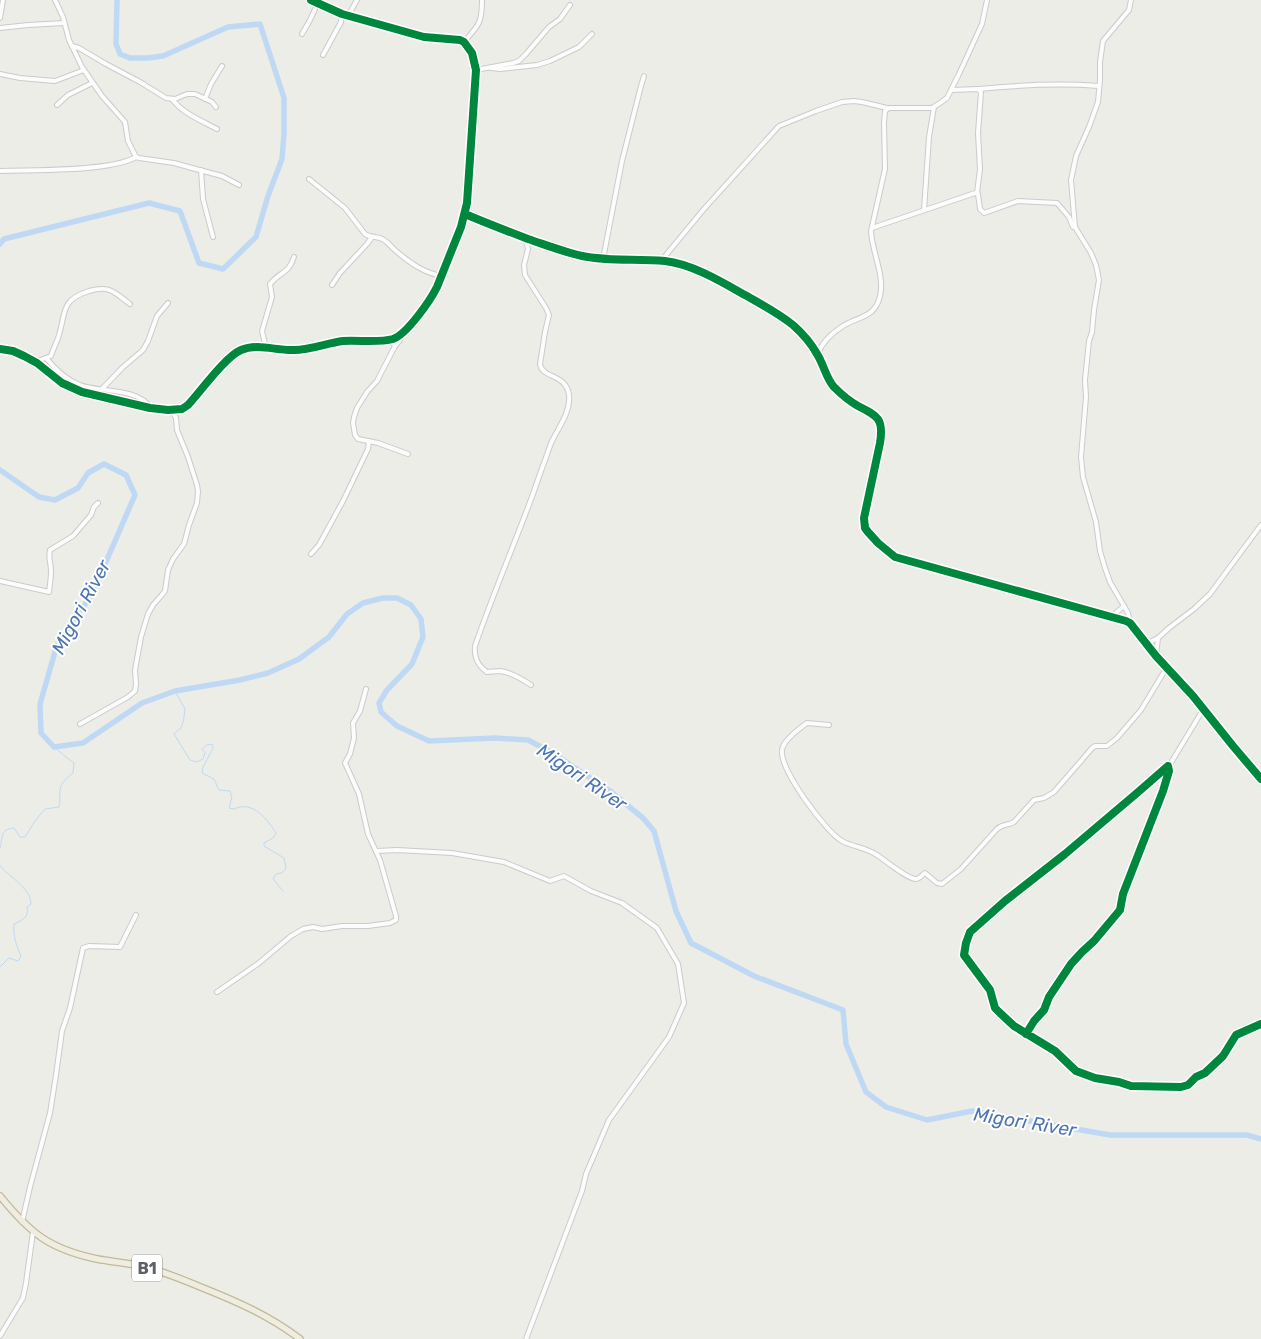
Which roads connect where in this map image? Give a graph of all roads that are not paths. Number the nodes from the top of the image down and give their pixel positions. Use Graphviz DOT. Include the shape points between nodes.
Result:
graph roads {
  1 [pos="3,0"];
  2 [pos="55,0"];
  3 [pos="311,0"];
  4 [pos="357,0"];
  5 [pos="482,0"];
  6 [pos="987,0"];
  7 [pos="1131,0"];
  8 [pos="318,3"];
  9 [pos="570,5"];
  10 [pos="342,14"];
  11 [pos="348,16"];
  12 [pos="0,18"];
  13 [pos="64,23"];
  14 [pos="0,28"];
  15 [pos="302,34"];
  16 [pos="592,34"];
  17 [pos="464,42"];
  18 [pos="72,46"];
  19 [pos="322,55"];
  20 [pos="222,66"];
  21 [pos="491,68"];
  22 [pos="84,70"];
  23 [pos="476,70"];
  24 [pos="0,74"];
  25 [pos="644,76"];
  26 [pos="92,83"];
  27 [pos="1099,86"];
  28 [pos="980,89"];
  29 [pos="951,90"];
  30 [pos="172,99"];
  31 [pos="205,99"];
  32 [pos="57,105"];
  33 [pos="216,107"];
  34 [pos="934,107"];
  35 [pos="887,108"];
  36 [pos="216,129"];
  37 [pos="136,157"];
  38 [pos="201,170"];
  39 [pos="0,171"];
  40 [pos="309,179"];
  41 [pos="239,185"];
  42 [pos="976,193"];
  43 [pos="924,210"];
  44 [pos="465,214"];
  45 [pos="872,228"];
  46 [pos="1079,234"];
  47 [pos="213,237"];
  48 [pos="372,237"];
  49 [pos="525,237"];
  50 [pos="294,257"];
  51 [pos="603,259"];
  52 [pos="661,261"];
  53 [pos="442,276"];
  54 [pos="332,285"];
  55 [pos="168,303"];
  56 [pos="130,304"];
  57 [pos="402,334"];
  58 [pos="391,339"];
  59 [pos="823,343"];
  60 [pos="395,346"];
  61 [pos="812,347"];
  62 [pos="266,348"];
  63 [pos="0,349"];
  64 [pos="818,354"];
  65 [pos="46,358"];
  66 [pos="35,362"];
  67 [pos="102,389"];
  68 [pos="150,408"];
  69 [pos="182,410"];
  70 [pos="172,411"];
  71 [pos="176,418"];
  72 [pos="368,442"];
  73 [pos="408,454"];
  74 [pos="98,503"];
  75 [pos="1261,525"];
  76 [pos="311,554"];
  77 [pos="0,581"];
  78 [pos="1124,606"];
  79 [pos="1112,616"];
  80 [pos="1130,624"];
  81 [pos="1158,638"];
  82 [pos="1144,642"];
  83 [pos="1156,656"];
  84 [pos="1167,667"];
  85 [pos="531,685"];
  86 [pos="366,689"];
  87 [pos="1204,708"];
  88 [pos="80,724"];
  89 [pos="829,725"];
  90 [pos="1169,766"];
  91 [pos="1261,779"];
  92 [pos="376,850"];
  93 [pos="136,915"];
  94 [pos="217,992"];
  95 [pos="1261,1024"];
  96 [pos="1026,1034"];
  97 [pos="0,1196"];
  98 [pos="22,1222"];
  99 [pos="33,1232"];
  100 [pos="0,1336"];
  101 [pos="300,1339"];
  102 [pos="526,1339"];
  1 -- 12 [label="street"];
  2 -- 13 [label="street"];
  3 -- 8 [label="street"];
  4 -- 11 [label="street"];
  5 -- 17 [label="street" via="479,25"];
  6 -- 29 [label="street" via="982,24"];
  7 -- 27 [label="street" via="1129,10 1103,41"];
  8 -- 10 [label="street"];
  8 -- 15 [label="street"];
  9 -- 21 [label="street" via="522,58"];
  10 -- 11 [label="street"];
  10 -- 19 [label="street" via="341,22"];
  11 -- 17 [label="street" via="424,37"];
  13 -- 14 [label="street"];
  13 -- 18 [label="street"];
  16 -- 21 [label="street" via="579,47 550,62"];
  17 -- 23 [label="street" via="472,54"];
  18 -- 22 [label="street"];
  18 -- 30 [label="street"];
  20 -- 31 [label="street"];
  21 -- 23 [label="street"];
  22 -- 24 [label="street" via="55,81"];
  22 -- 26 [label="street"];
  23 -- 44 [label="street"];
  25 -- 51 [label="street" via="622,161"];
  26 -- 32 [label="street"];
  26 -- 37 [label="street" via="124,119 128,141"];
  27 -- 28 [label="street" via="1022,85"];
  27 -- 46 [label="street" via="1095,114 1076,156 1072,175 1074,223"];
  28 -- 29 [label="street"];
  28 -- 42 [label="street" via="980,169"];
  29 -- 34 [label="street"];
  30 -- 31 [label="street" via="189,94"];
  30 -- 36 [label="street" via="182,110"];
  31 -- 33 [label="street"];
  34 -- 35 [label="street"];
  34 -- 43 [label="street"];
  35 -- 45 [label="street" via="883,178"];
  35 -- 52 [label="street" via="862,102 842,102 779,126"];
  37 -- 38 [label="street"];
  37 -- 39 [label="street" via="89,168"];
  38 -- 41 [label="street"];
  38 -- 47 [label="street" via="203,199"];
  40 -- 48 [label="street" via="343,206 362,232"];
  42 -- 43 [label="street"];
  42 -- 46 [label="street" via="980,209 984,212 1018,200 1057,203"];
  43 -- 45 [label="street"];
  44 -- 49 [label="street"];
  44 -- 53 [label="street"];
  45 -- 59 [label="street" via="881,280 878,301 868,315 843,326"];
  46 -- 78 [label="street" via="1091,253 1100,280 1085,380 1081,468 1096,522 1102,560"];
  48 -- 53 [label="street" via="382,239 423,270"];
  48 -- 54 [label="street"];
  49 -- 51 [label="street" via="566,252"];
  49 -- 85 [label="street" via="528,249 524,265 526,275 549,315 540,367 562,381 568,390 569,402 503,570 475,646 475,654 477,662 487,672 509,673"];
  50 -- 62 [label="street" via="288,269 270,284 272,297 262,331"];
  51 -- 52 [label="street"];
  52 -- 61 [label="street" via="687,267 743,294 781,316"];
  53 -- 57 [label="street" via="434,294"];
  55 -- 67 [label="street" via="157,316 143,350"];
  56 -- 65 [label="street" via="106,288 74,297 65,309 51,356"];
  57 -- 58 [label="street"];
  57 -- 60 [label="street"];
  58 -- 60 [label="street"];
  58 -- 62 [label="street" via="343,342 302,350"];
  59 -- 61 [label="street"];
  59 -- 64 [label="street"];
  60 -- 72 [label="street" via="354,417 356,437"];
  61 -- 64 [label="street"];
  62 -- 69 [label="street" via="250,348 234,354"];
  63 -- 66 [label="street" via="13,351"];
  64 -- 79 [label="street" via="832,385 873,413 880,423 882,434 864,522 868,532 884,548 909,562"];
  65 -- 66 [label="street"];
  65 -- 67 [label="street" via="71,381"];
  66 -- 68 [label="street" via="62,383 82,392"];
  67 -- 68 [label="street" via="140,398"];
  68 -- 70 [label="street"];
  69 -- 70 [label="street"];
  69 -- 71 [label="street"];
  70 -- 71 [label="street"];
  71 -- 88 [label="street" via="177,430 197,485 197,503 184,544 168,570 165,591 148,614 135,670 135,691"];
  72 -- 73 [label="street"];
  72 -- 76 [label="street" via="368,449 343,501"];
  74 -- 77 [label="street" via="90,518 71,538 50,550 48,592"];
  75 -- 81 [label="street" via="1213,590"];
  78 -- 79 [label="street"];
  78 -- 80 [label="street"];
  79 -- 80 [label="street"];
  80 -- 82 [label="street"];
  81 -- 82 [label="street"];
  81 -- 83 [label="street"];
  82 -- 83 [label="street"];
  83 -- 84 [label="street"];
  84 -- 87 [label="street"];
  84 -- 89 [label="street" via="1141,710 1113,742 1092,748 1054,792 1034,800 1019,818 1001,826 961,869 940,885 925,873 912,878 872,851 842,841 824,824 794,784 782,748 807,723"];
  86 -- 92 [label="street" via="353,723 354,738 345,763 359,794 368,834"];
  87 -- 90 [label="street"];
  87 -- 91 [label="street"];
  90 -- 96 [label="street" via="1164,791 1123,894 1121,909 1071,964"];
  90 -- 96 [label="street" via="970,932 965,956 990,990 997,1010"];
  92 -- 94 [label="street" via="395,921 368,926 303,929"];
  92 -- 102 [label="street" via="452,853 504,862 550,881 564,876 622,903 657,928 678,964 684,1003 669,1037 609,1120"];
  93 -- 98 [label="street" via="120,947 83,948 62,1031 50,1113"];
  95 -- 96 [label="street" via="1237,1034 1223,1056 1205,1073 1182,1087 1137,1087 1083,1074 1055,1051"];
  97 -- 98 [label="highway, B1"];
  98 -- 99 [label="highway, B1"];
  99 -- 100 [label="street" via="22,1298"];
  99 -- 101 [label="highway, B1" via="72,1252 146,1267 226,1297 264,1315"];
}
